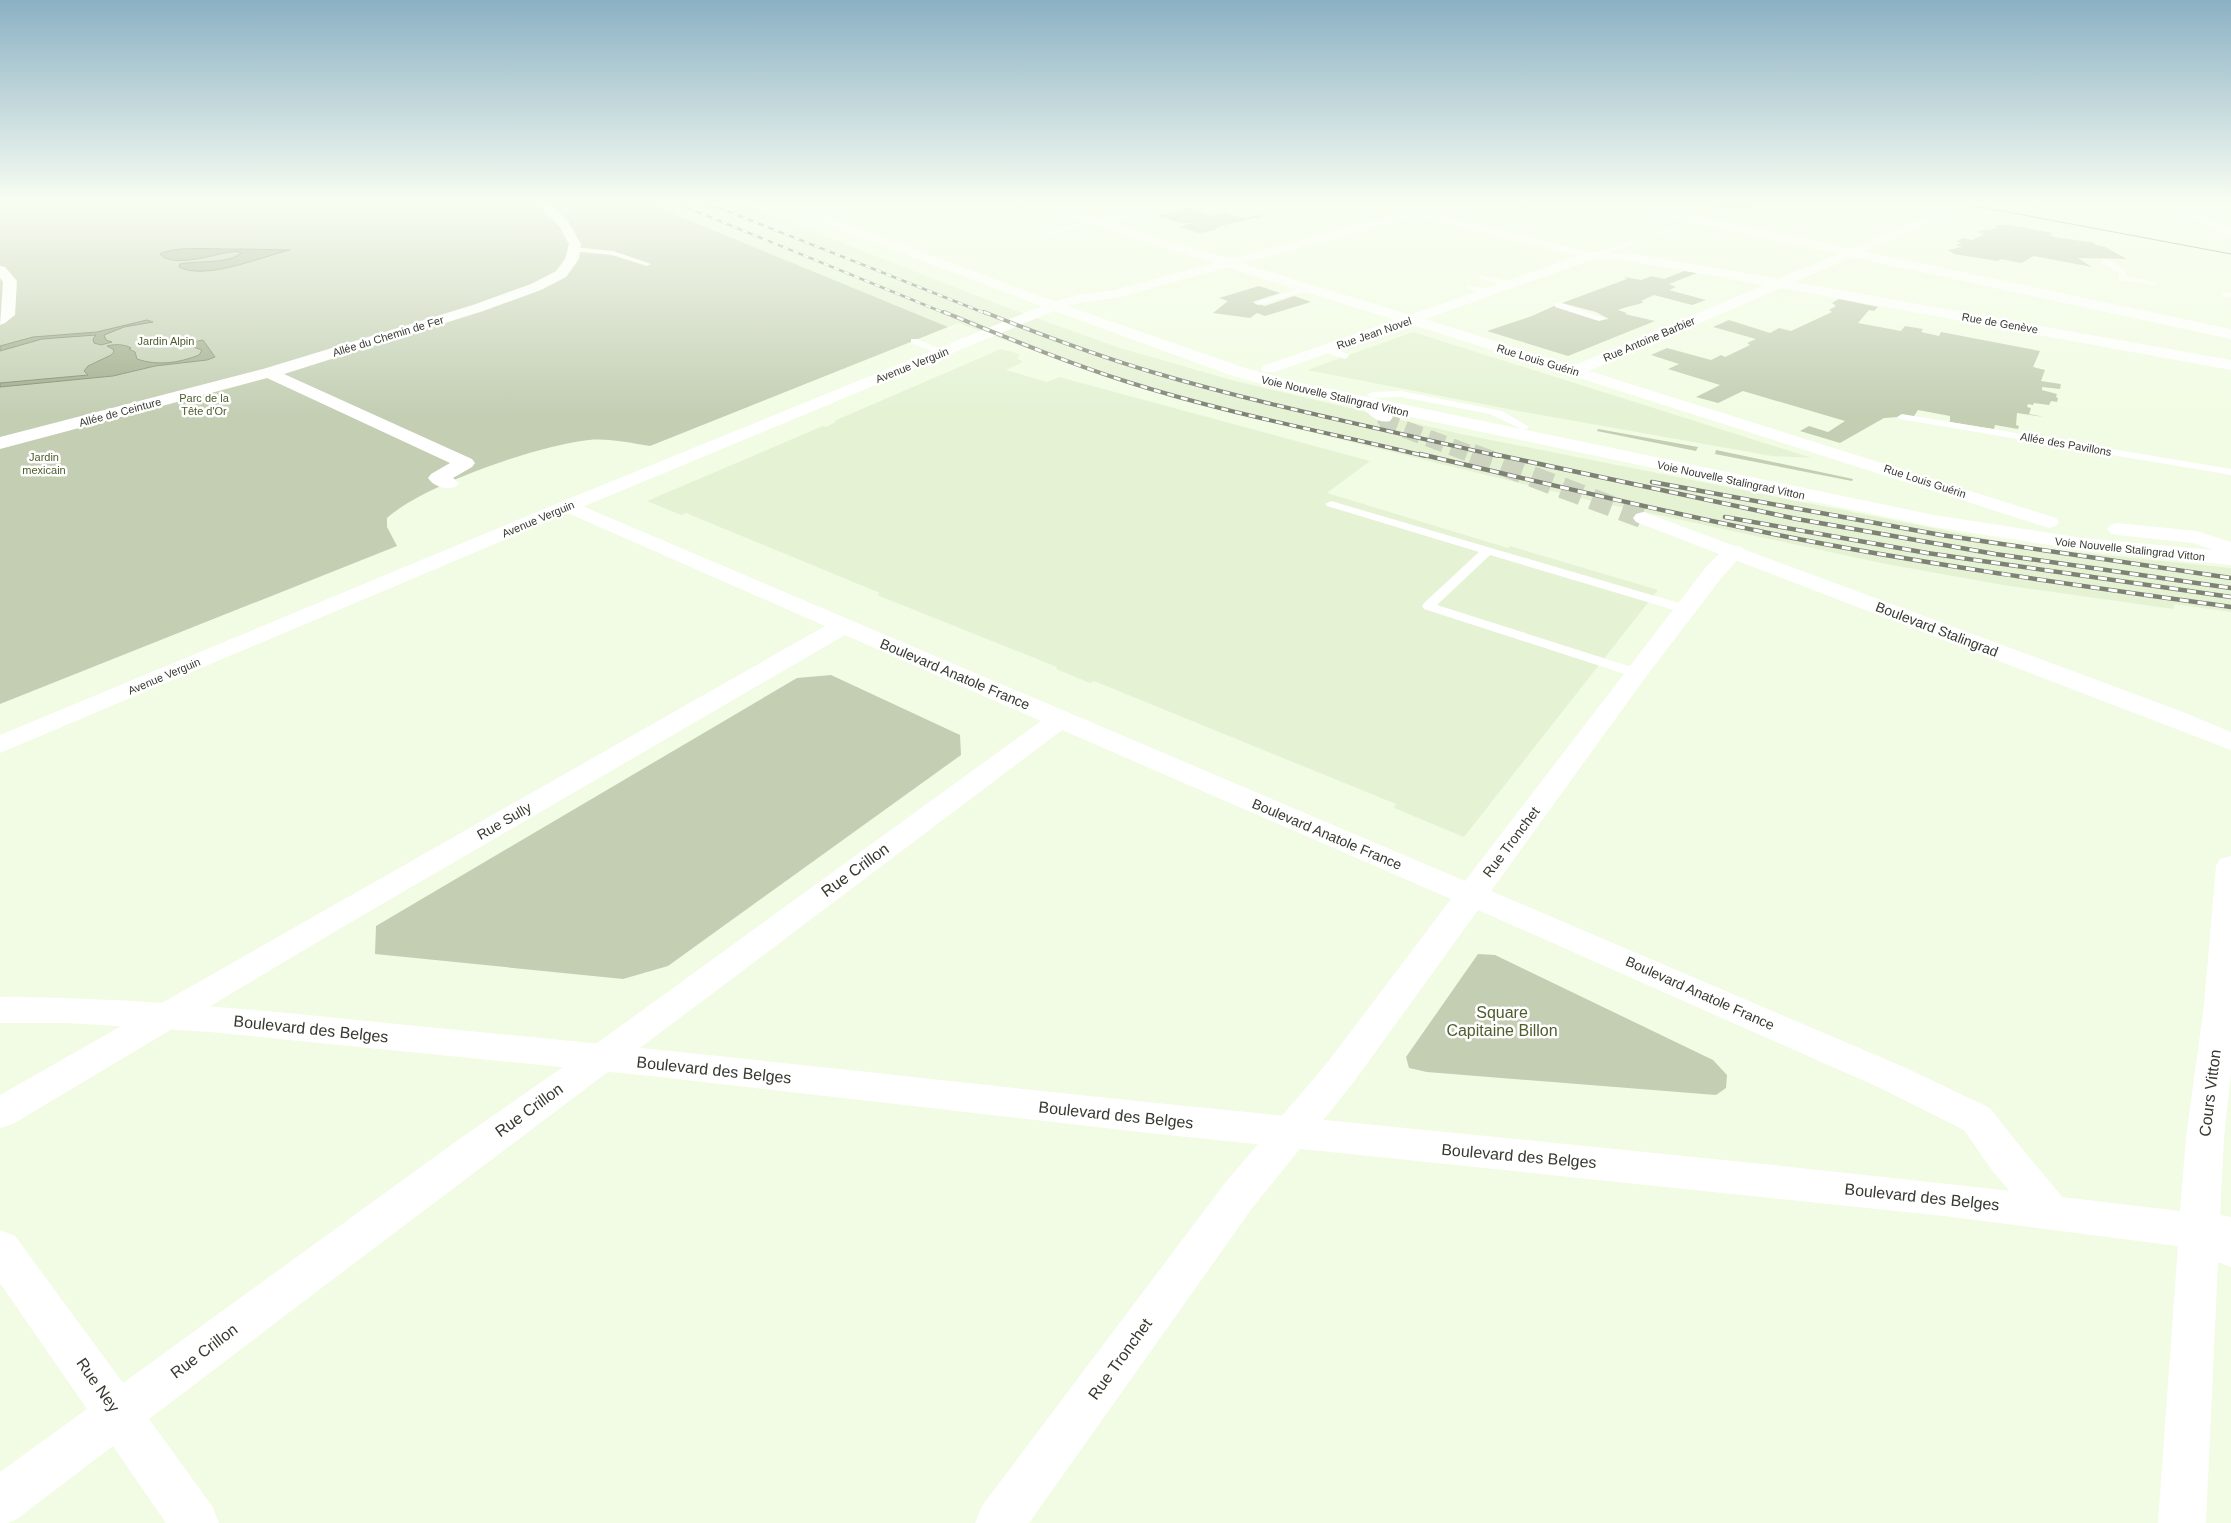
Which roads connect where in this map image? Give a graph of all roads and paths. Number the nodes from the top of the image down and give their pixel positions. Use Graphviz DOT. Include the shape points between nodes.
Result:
graph roads {
  1 [pos="2,272"];
  2 [pos="562,272"];
  3 [pos="980,272"];
  4 [pos="1002,272"];
  5 [pos="1157,272"];
  6 [pos="1198,272"];
  7 [pos="1255,272"];
  8 [pos="1550,272"];
  9 [pos="1713,272"];
  10 [pos="1807,272"];
  11 [pos="1940,272"];
  12 [pos="2123,272"];
  13 [pos="1483,277"];
  14 [pos="1024,280"];
  15 [pos="2154,283"];
  16 [pos="1779,284"];
  17 [pos="1470,286"];
  18 [pos="1307,288"];
  19 [pos="1504,290"];
  20 [pos="1057,299"];
  21 [pos="1078,299"];
  22 [pos="1258,303"];
  23 [pos="1558,305"];
  24 [pos="1103,308"];
  25 [pos="1130,318"];
  26 [pos="1602,319"];
  27 [pos="0,320"];
  28 [pos="1412,320"];
  29 [pos="2231,334"];
  30 [pos="914,341"];
  31 [pos="1327,350"];
  32 [pos="943,352"];
  33 [pos="1345,356"];
  34 [pos="2231,364"];
  35 [pos="1269,369"];
  36 [pos="1574,371"];
  37 [pos="269,373"];
  38 [pos="1371,399"];
  39 [pos="1384,417"];
  40 [pos="1902,417"];
  41 [pos="0,443"];
  42 [pos="2231,472"];
  43 [pos="449,483"];
  44 [pos="1331,504"];
  45 [pos="568,506"];
  46 [pos="1643,518"];
  47 [pos="2049,522"];
  48 [pos="1488,550"];
  49 [pos="2231,550"];
  50 [pos="1734,552"];
  51 [pos="2231,558"];
  52 [pos="1685,609"];
  53 [pos="843,626"];
  54 [pos="1636,673"];
  55 [pos="1060,719"];
  56 [pos="2231,742"];
  57 [pos="0,744"];
  58 [pos="2231,866"];
  59 [pos="1472,894"];
  60 [pos="0,1010"];
  61 [pos="165,1016"];
  62 [pos="602,1059"];
  63 [pos="0,1113"];
  64 [pos="1288,1133"];
  65 [pos="2050,1211"];
  66 [pos="2220,1238"];
  67 [pos="0,1249"];
  68 [pos="119,1414"];
  69 [pos="0,1502"];
  70 [pos="195,1523"];
  71 [pos="999,1523"];
  72 [pos="2182,1523"];
  1 -- 27 [label="street" via="10,281 8,315"];
  2 -- 37 [label="street, Allée du Chemin de Fer" via="536,287 478,308"];
  3 -- 20 [label="street, Voie Nouvelle Stalingrad Vitton"];
  4 -- 14 [label="street"];
  5 -- 21 [label="street" via="1098,288"];
  6 -- 21 [label="street" via="1115,294"];
  7 -- 18 [label="street, Rue Louis Guérin"];
  8 -- 19 [label="street, Rue Jean Novel"];
  9 -- 16 [label="street, Rue de Genève"];
  10 -- 16 [label="street, Rue Antoine Barbier"];
  11 -- 29 [label="street"];
  12 -- 15 [label="lane" via="2122,278"];
  13 -- 19 [label="lane"];
  16 -- 34 [label="street, Rue de Genève"];
  16 -- 36 [label="street, Rue Antoine Barbier"];
  17 -- 19 [label="lane"];
  18 -- 22 [label="lane"];
  18 -- 28 [label="street, Rue Louis Guérin"];
  19 -- 28 [label="street, Rue Jean Novel"];
  20 -- 21 [label="street, Avenue Verguin"];
  20 -- 32 [label="street, Avenue Verguin"];
  20 -- 38 [label="street, Voie Nouvelle Stalingrad Vitton" via="1236,371 1294,387"];
  21 -- 24 [label="street"];
  23 -- 26 [label="lane"];
  25 -- 35 [label="street, Voie Nouvelle Stalingrad Vitton"];
  28 -- 31 [label="street, Rue Jean Novel"];
  28 -- 36 [label="street, Rue Louis Guérin"];
  30 -- 32 [label="lane"];
  31 -- 33 [label="lane"];
  31 -- 35 [label="street, Rue Jean Novel"];
  32 -- 45 [label="street, Avenue Verguin"];
  35 -- 38 [label="street, Voie Nouvelle Stalingrad Vitton"];
  36 -- 47 [label="street, Rue Louis Guérin"];
  37 -- 41 [label="street, Allée de Ceinture"];
  37 -- 43 [label="street" via="465,463 438,478"];
  38 -- 39 [label="street"];
  38 -- 47 [label="street, Voie Nouvelle Stalingrad Vitton" via="1887,499"];
  38 -- 51 [label="street, Voie Nouvelle Stalingrad Vitton" via="1934,521 2040,539 2182,556"];
  40 -- 42 [label="lane, Allée des Pavillons"];
  44 -- 48 [label="lane"];
  45 -- 53 [label="street, Boulevard Anatole France"];
  45 -- 57 [label="street, Avenue Verguin"];
  46 -- 50 [label="street, Boulevard Stalingrad"];
  47 -- 49 [label="street, Voie Nouvelle Stalingrad Vitton" via="2196,537"];
  48 -- 52 [label="lane"];
  48 -- 54 [label="lane" via="1428,606"];
  50 -- 52 [label="street, Rue Tronchet"];
  50 -- 56 [label="street, Boulevard Stalingrad"];
  52 -- 54 [label="street, Rue Tronchet"];
  53 -- 55 [label="street, Boulevard Anatole France"];
  53 -- 61 [label="street, Rue Sully"];
  54 -- 59 [label="street, Rue Tronchet"];
  55 -- 59 [label="street, Boulevard Anatole France"];
  55 -- 62 [label="street, Rue Crillon"];
  58 -- 66 [label="street, Cours Vitton" via="2221,1005 2205,1138"];
  59 -- 64 [label="street, Rue Tronchet" via="1340,1072"];
  59 -- 65 [label="street, Boulevard Anatole France" via="1893,1078 1977,1119"];
  60 -- 61 [label="street, Boulevard des Belges"];
  61 -- 62 [label="street, Boulevard des Belges"];
  61 -- 63 [label="street, Rue Sully"];
  62 -- 64 [label="street, Boulevard des Belges"];
  62 -- 68 [label="street, Rue Crillon" via="502,1129"];
  64 -- 65 [label="street, Boulevard des Belges"];
  64 -- 71 [label="street, Rue Tronchet"];
  65 -- 66 [label="street, Boulevard des Belges"];
  66 -- 72 [label="street, Cours Vitton" via="2194,1319"];
  67 -- 68 [label="street, Rue Ney"];
  68 -- 69 [label="street, Rue Crillon"];
  68 -- 70 [label="street, Rue Ney"];
}
